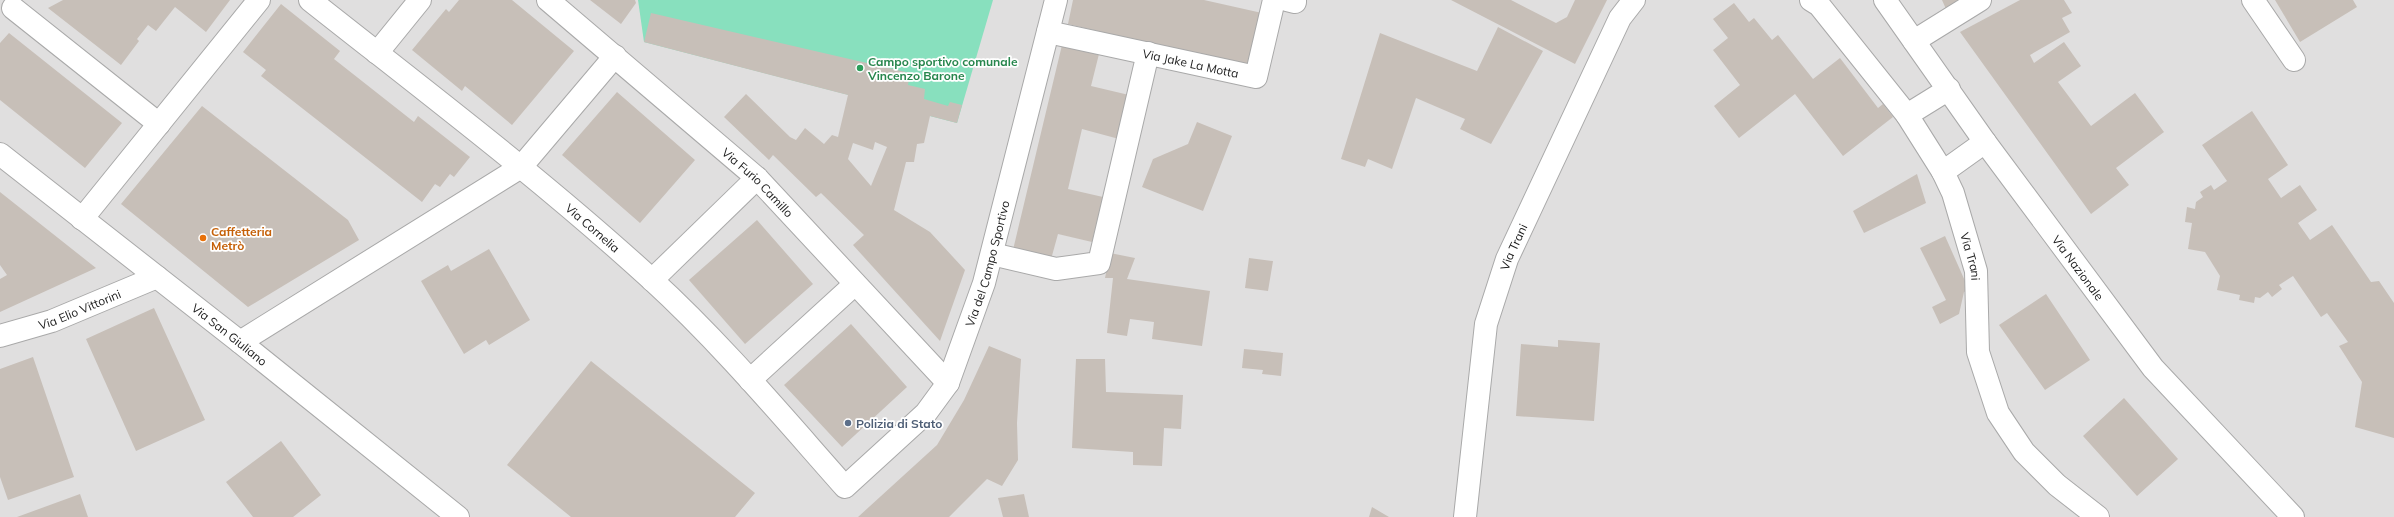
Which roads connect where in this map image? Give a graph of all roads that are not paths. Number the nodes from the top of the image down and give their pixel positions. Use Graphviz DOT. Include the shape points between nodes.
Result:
graph roads {
  1 [pos="259,0"];
  2 [pos="310,0"];
  3 [pos="420,0"];
  4 [pos="548,0"];
  5 [pos="1056,0"];
  6 [pos="1288,0"];
  7 [pos="1634,0"];
  8 [pos="1811,0"];
  9 [pos="1885,0"];
  10 [pos="1980,0"];
  11 [pos="2253,0"];
  12 [pos="14,8"];
  13 [pos="1048,32"];
  14 [pos="1914,41"];
  15 [pos="377,53"];
  16 [pos="1148,53"];
  17 [pos="615,56"];
  18 [pos="2294,60"];
  19 [pos="1949,90"];
  20 [pos="1907,115"];
  21 [pos="159,124"];
  22 [pos="1985,142"];
  23 [pos="0,154"];
  24 [pos="521,167"];
  25 [pos="1943,172"];
  26 [pos="757,178"];
  27 [pos="82,219"];
  28 [pos="992,254"];
  29 [pos="157,278"];
  30 [pos="652,280"];
  31 [pos="855,284"];
  32 [pos="0,336"];
  33 [pos="240,342"];
  34 [pos="750,380"];
  35 [pos="948,383"];
  36 [pos="845,487"];
  37 [pos="458,517"];
  38 [pos="1465,517"];
  39 [pos="2098,517"];
  40 [pos="2293,517"];
  1 -- 21 [label="street"];
  2 -- 15 [label="street, Via Cornelia"];
  3 -- 15 [label="street"];
  4 -- 17 [label="street, Via Furio Camillo"];
  5 -- 13 [label="street, Via del Campo Sportivo"];
  6 -- 16 [label="street, Via Jake La Motta" via="1256,77"];
  7 -- 38 [label="street, Via Trani" via="1620,18 1510,252 1493,302 1486,324"];
  8 -- 20 [label="street, Via Trani" via="1819,5"];
  9 -- 14 [label="street, Via Nazionale"];
  10 -- 14 [label="street"];
  11 -- 18 [label="street"];
  12 -- 21 [label="street"];
  13 -- 16 [label="street, Via Jake La Motta"];
  13 -- 28 [label="street, Via del Campo Sportivo"];
  14 -- 19 [label="street, Via Nazionale"];
  15 -- 24 [label="street, Via Cornelia"];
  16 -- 28 [label="street" via="1099,263 1056,269"];
  17 -- 24 [label="street"];
  17 -- 26 [label="street, Via Furio Camillo"];
  19 -- 20 [label="street"];
  19 -- 22 [label="street, Via Nazionale"];
  20 -- 25 [label="street, Via Trani"];
  21 -- 27 [label="street"];
  22 -- 25 [label="street"];
  22 -- 40 [label="street, Via Nazionale" via="2152,368"];
  23 -- 27 [label="street, Via San Giuliano"];
  24 -- 30 [label="street, Via Cornelia"];
  24 -- 33 [label="street"];
  25 -- 39 [label="street, Via Trani" via="1953,193 1976,271 1978,352 1998,413 2024,452 2057,484"];
  26 -- 30 [label="street"];
  26 -- 31 [label="street, Via Furio Camillo"];
  27 -- 29 [label="street, Via San Giuliano"];
  28 -- 35 [label="street, Via del Campo Sportivo"];
  29 -- 32 [label="street, Via Elio Vittorini" via="52,321"];
  29 -- 33 [label="street, Via San Giuliano"];
  30 -- 34 [label="street, Via Cornelia"];
  31 -- 34 [label="street"];
  31 -- 35 [label="street, Via Furio Camillo"];
  33 -- 37 [label="street, Via San Giuliano"];
  34 -- 36 [label="street, Via Cornelia"];
  35 -- 36 [label="street, Via del Campo Sportivo" via="926,413"];
}
